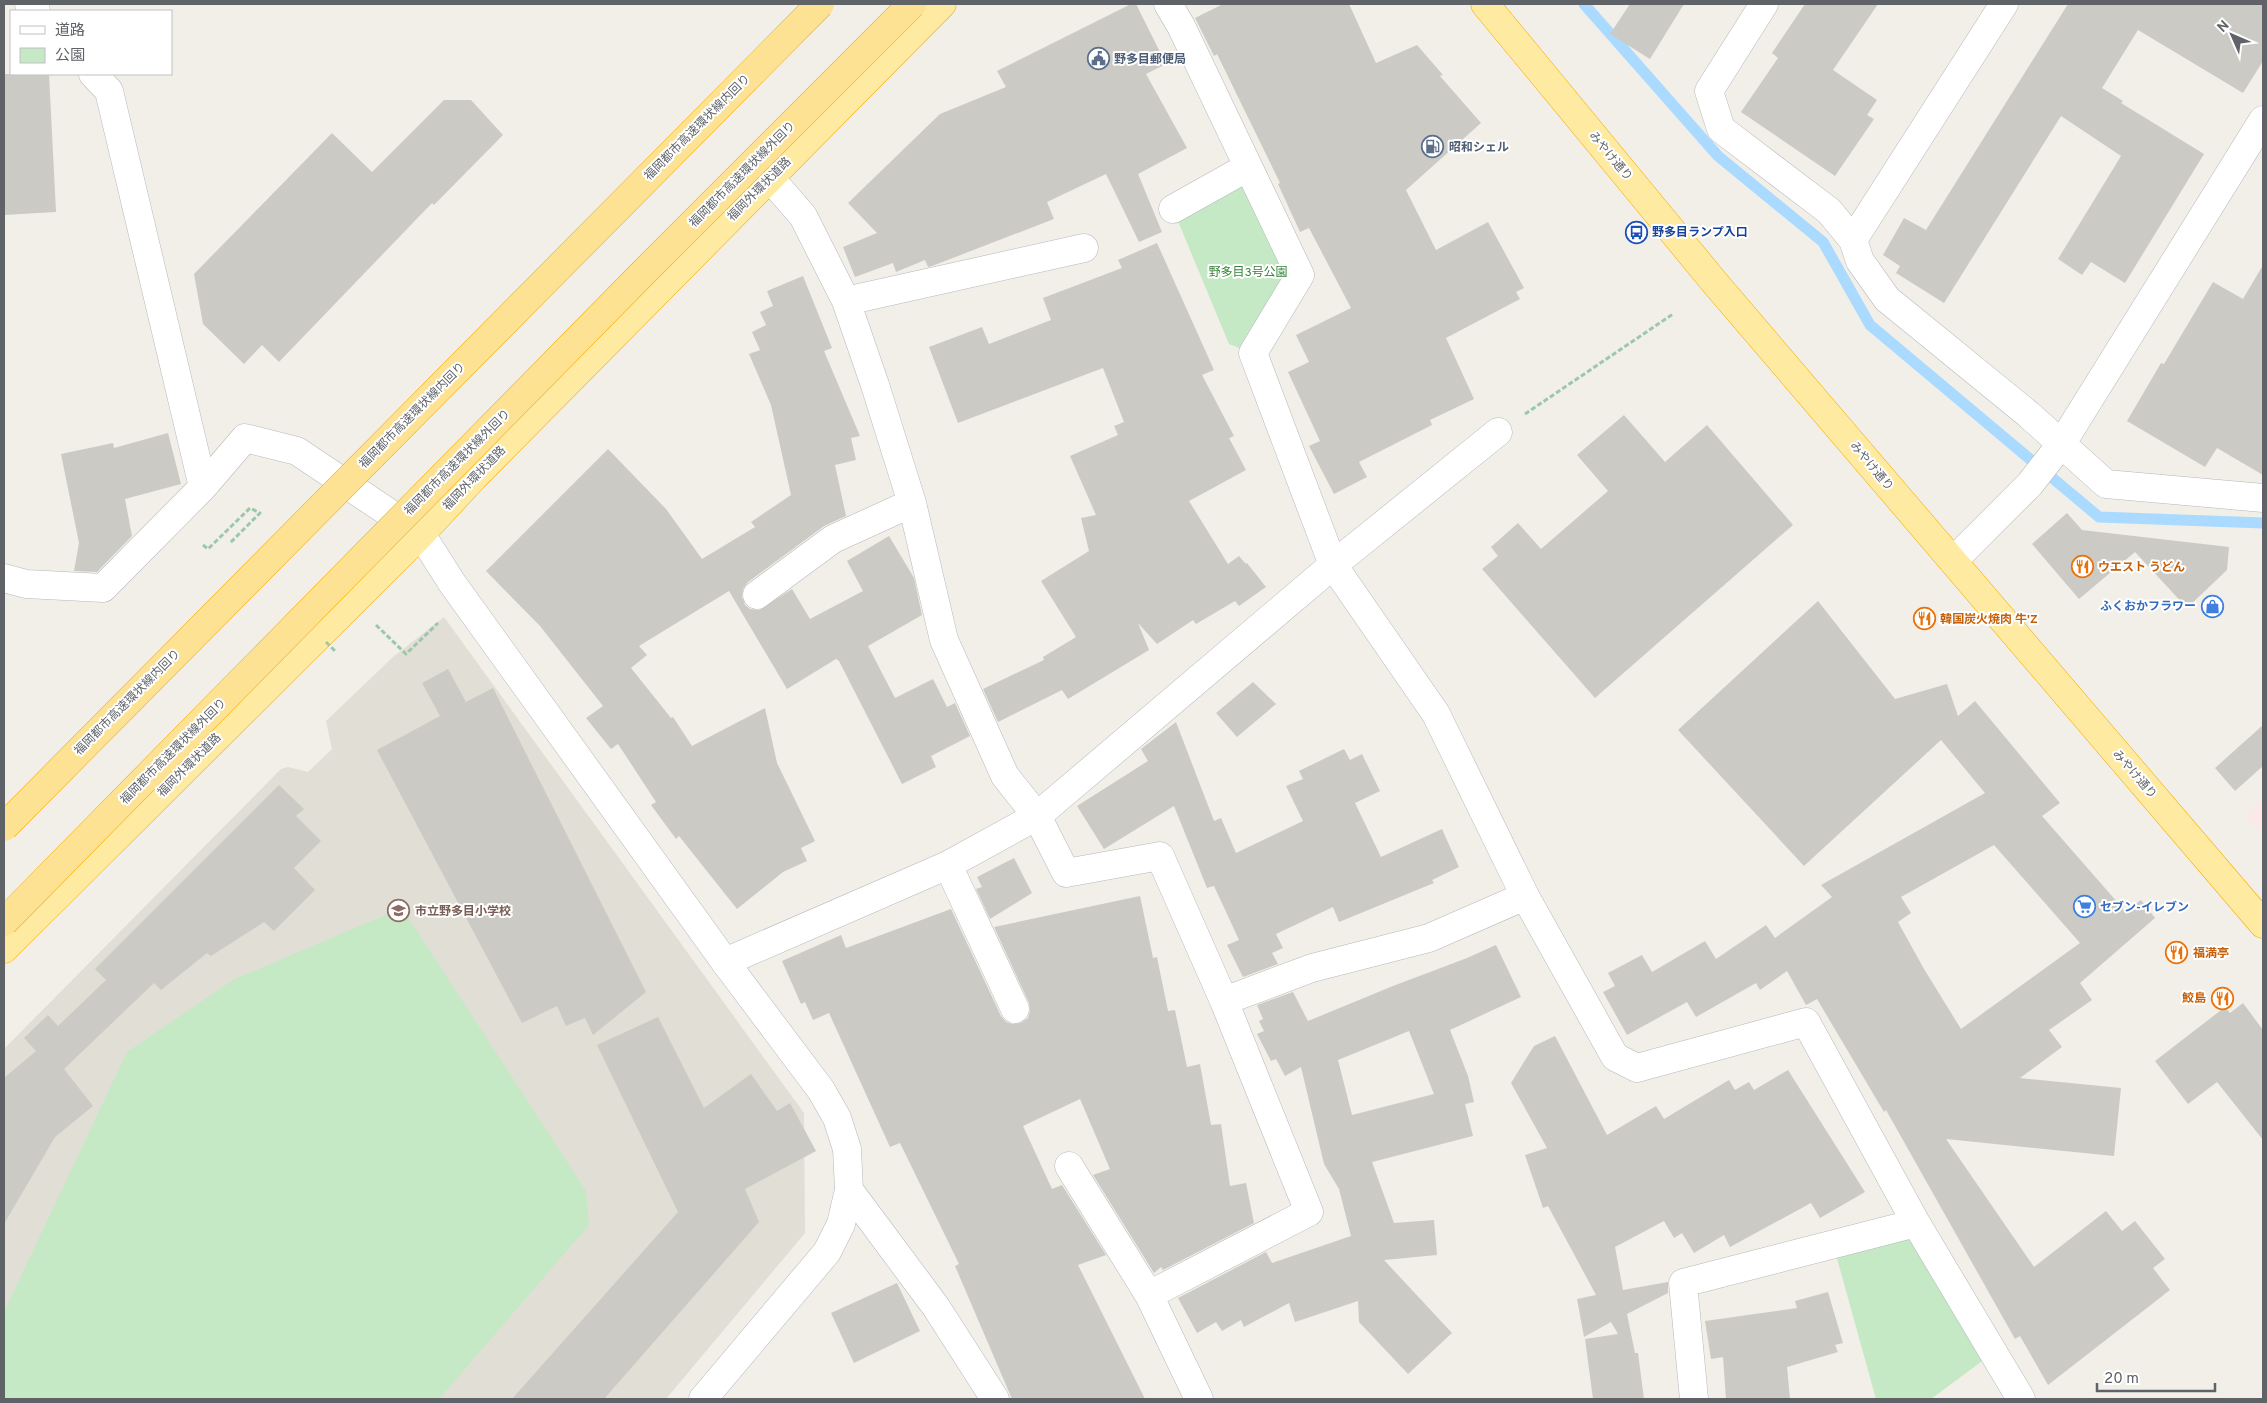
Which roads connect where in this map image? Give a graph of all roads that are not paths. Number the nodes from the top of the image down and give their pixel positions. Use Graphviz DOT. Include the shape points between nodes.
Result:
graph roads {
  1 [pos="810,4"];
  2 [pos="820,4"];
  3 [pos="912,4"];
  4 [pos="942,4"];
  5 [pos="1168,4"];
  6 [pos="1485,4"];
  7 [pos="1764,4"];
  8 [pos="2004,4"];
  9 [pos="94,75"];
  10 [pos="2263,120"];
  11 [pos="1248,167"];
  12 [pos="770,178"];
  13 [pos="1173,209"];
  14 [pos="1853,240"];
  15 [pos="1084,248"];
  16 [pos="846,301"];
  17 [pos="1498,432"];
  18 [pos="2062,444"];
  19 [pos="344,481"];
  20 [pos="203,487"];
  21 [pos="2263,498"];
  22 [pos="912,503"];
  23 [pos="421,534"];
  24 [pos="1953,561"];
  25 [pos="1333,565"];
  26 [pos="4,578"];
  27 [pos="756,595"];
  28 [pos="1037,816"];
  29 [pos="4,827"];
  30 [pos="4,832"];
  31 [pos="948,865"];
  32 [pos="1525,896"];
  33 [pos="4,922"];
  34 [pos="2263,924"];
  35 [pos="4,949"];
  36 [pos="725,962"];
  37 [pos="1224,1001"];
  38 [pos="1015,1008"];
  39 [pos="1069,1166"];
  40 [pos="849,1190"];
  41 [pos="1916,1223"];
  42 [pos="1149,1295"];
  43 [pos="703,1399"];
  44 [pos="995,1399"];
  45 [pos="1199,1399"];
  46 [pos="1694,1399"];
  47 [pos="2021,1399"];
  1 -- 19 [label="highway"];
  2 -- 29 [label="highway, 福岡都市高速環状線内回り, bridge"];
  3 -- 33 [label="highway, 福岡都市高速環状線外回り, bridge"];
  4 -- 12 [label="highway, 福岡外環状道路"];
  5 -- 11 [label="street"];
  6 -- 24 [label="highway, みやけ通り" via="1722,290"];
  7 -- 14 [label="street" via="1709,91 1721,129 1829,211"];
  8 -- 14 [label="street"];
  9 -- 20 [label="street" via="109,91"];
  10 -- 18 [label="street"];
  11 -- 13 [label="street"];
  11 -- 25 [label="street" via="1300,275 1253,354"];
  12 -- 16 [label="street" via="803,216"];
  12 -- 23 [label="highway, 福岡外環状道路"];
  14 -- 18 [label="street" via="1860,261 1887,299"];
  15 -- 16 [label="street"];
  16 -- 22 [label="street"];
  17 -- 25 [label="street"];
  18 -- 21 [label="street" via="2106,484"];
  18 -- 24 [label="street" via="2030,484"];
  19 -- 20 [label="street" via="297,451 246,438"];
  19 -- 23 [label="street"];
  19 -- 30 [label="highway"];
  20 -- 26 [label="street" via="103,588 26,584"];
  22 -- 27 [label="street" via="833,539"];
  22 -- 28 [label="street" via="944,640 1005,776"];
  23 -- 35 [label="highway, 福岡外環状道路"];
  23 -- 36 [label="street" via="452,583"];
  24 -- 34 [label="highway, みやけ通り"];
  25 -- 28 [label="street"];
  25 -- 32 [label="street" via="1436,714"];
  28 -- 31 [label="street"];
  28 -- 37 [label="street" via="1066,874 1160,856"];
  31 -- 36 [label="street"];
  31 -- 38 [label="street"];
  32 -- 37 [label="street" via="1429,938 1312,968"];
  32 -- 41 [label="street" via="1615,1057 1637,1068 1806,1022"];
  36 -- 40 [label="street" via="821,1090 837,1118 847,1149"];
  37 -- 42 [label="street" via="1309,1212"];
  39 -- 42 [label="street"];
  40 -- 43 [label="street" via="841,1224 827,1252"];
  40 -- 44 [label="street" via="936,1307"];
  41 -- 46 [label="street" via="1683,1283"];
  41 -- 47 [label="street"];
  42 -- 45 [label="street"];
}
